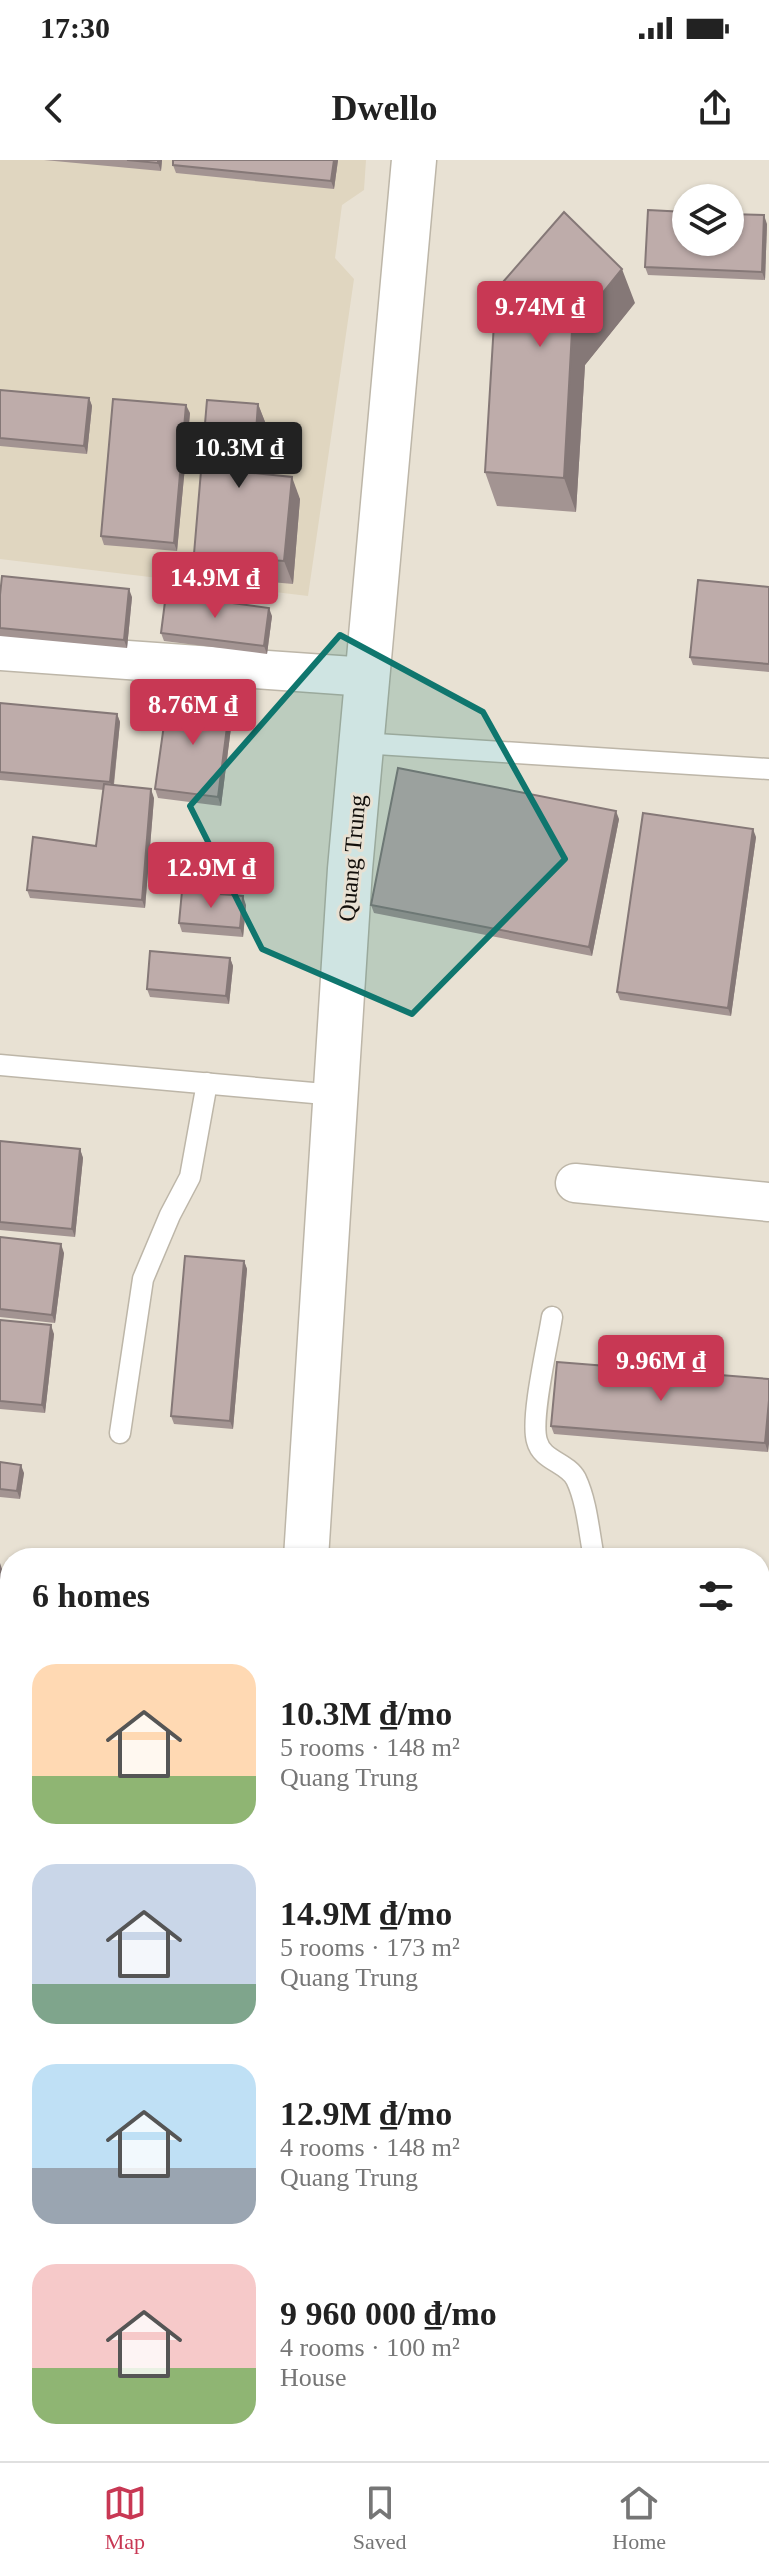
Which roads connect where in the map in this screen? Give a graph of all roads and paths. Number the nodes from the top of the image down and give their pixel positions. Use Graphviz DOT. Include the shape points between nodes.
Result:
graph roads {
  1 [pos="414,160"];
  2 [pos="0,651"];
  3 [pos="367,677"];
  4 [pos="361,743"];
  5 [pos="769,769"];
  6 [pos="0,1065"];
  7 [pos="207,1083"];
  8 [pos="336,1095"];
  9 [pos="575,1183"];
  10 [pos="769,1202"];
  11 [pos="552,1317"];
  12 [pos="120,1433"];
  13 [pos="307,1548"];
  14 [pos="592,1548"];
  1 -- 3 [label="street, Quang Trung"];
  2 -- 3 [label="street"];
  3 -- 4 [label="street, Quang Trung"];
  4 -- 5 [label="lane"];
  4 -- 8 [label="street, Quang Trung"];
  6 -- 7 [label="lane"];
  7 -- 8 [label="lane"];
  7 -- 12 [label="lane" via="190,1177 143,1279"];
  8 -- 13 [label="street, Quang Trung"];
  9 -- 10 [label="street"];
  11 -- 14 [label="lane" via="536,1415 537,1441 575,1478"];
}
